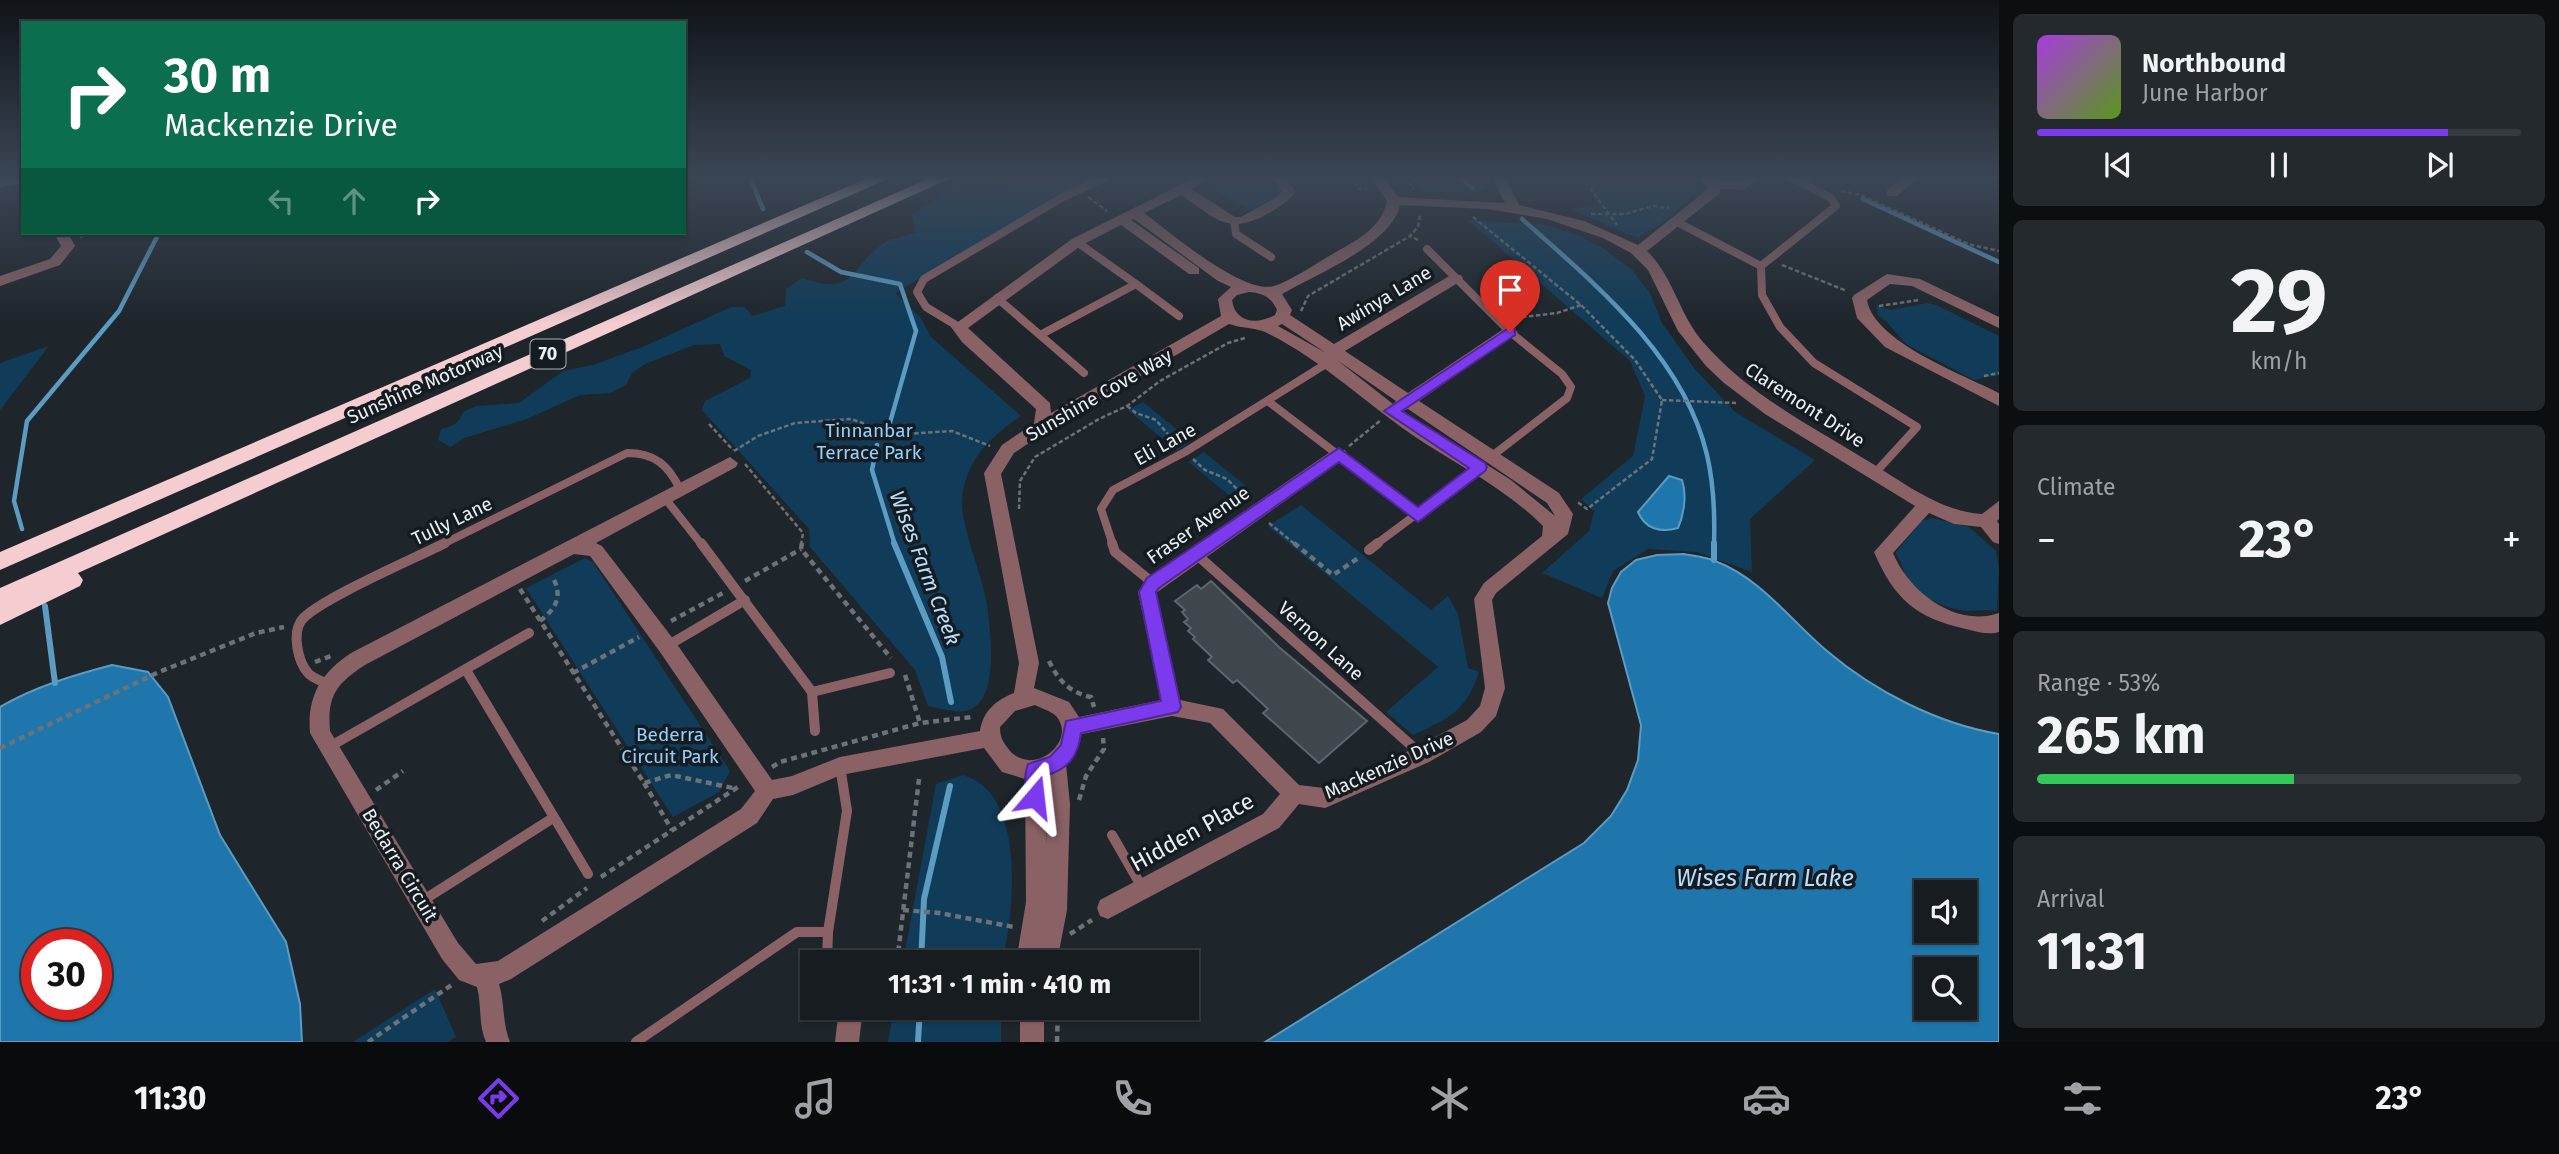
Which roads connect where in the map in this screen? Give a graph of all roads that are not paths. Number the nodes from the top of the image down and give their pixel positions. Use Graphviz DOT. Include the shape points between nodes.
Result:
graph roads {
  1 [pos="772,226"];
  2 [pos="836,226"];
  3 [pos="1016,226"];
  4 [pos="1108,226"];
  5 [pos="1124,226"];
  6 [pos="1152,226"];
  7 [pos="1235,226"];
  8 [pos="1382,226"];
  9 [pos="1587,226"];
  10 [pos="1672,226"];
  11 [pos="1684,226"];
  12 [pos="1811,226"];
  13 [pos="62,235"];
  14 [pos="1077,242"];
  15 [pos="1427,249"];
  16 [pos="1639,251"];
  17 [pos="1271,257"];
  18 [pos="1761,266"];
  19 [pos="1456,278"];
  20 [pos="0,281"];
  21 [pos="1136,284"];
  22 [pos="1244,288"];
  23 [pos="1272,293"];
  24 [pos="996,298"];
  25 [pos="1225,299"];
  26 [pos="1179,316"];
  27 [pos="1230,317"];
  28 [pos="1283,317"];
  29 [pos="1999,323"];
  30 [pos="1267,326"];
  31 [pos="959,327"];
  32 [pos="1506,327"];
  33 [pos="1040,335"];
  34 [pos="1331,357"];
  35 [pos="1084,373"];
  36 [pos="1408,400"];
  37 [pos="1999,400"];
  38 [pos="1269,402"];
  39 [pos="1390,418"];
  40 [pos="1042,426"];
  41 [pos="1339,454"];
  42 [pos="1486,462"];
  43 [pos="730,463"];
  44 [pos="1875,473"];
  45 [pos="680,489"];
  46 [pos="664,497"];
  47 [pos="1927,504"];
  48 [pos="1999,508"];
  49 [pos="1418,516"];
  50 [pos="1986,521"];
  51 [pos="151,530"];
  52 [pos="1999,537"];
  53 [pos="1550,540"];
  54 [pos="572,547"];
  55 [pos="1369,550"];
  56 [pos="1196,554"];
  57 [pos="0,561"];
  58 [pos="1153,583"];
  59 [pos="0,598"];
  60 [pos="745,600"];
  61 [pos="0,616"];
  62 [pos="1999,621"];
  63 [pos="529,633"];
  64 [pos="667,646"];
  65 [pos="893,669"];
  66 [pos="466,670"];
  67 [pos="327,684"];
  68 [pos="812,692"];
  69 [pos="1023,696"];
  70 [pos="1172,707"];
  71 [pos="1073,727"];
  72 [pos="816,731"];
  73 [pos="991,738"];
  74 [pos="329,747"];
  75 [pos="1422,755"];
  76 [pos="1056,764"];
  77 [pos="840,766"];
  78 [pos="1035,770"];
  79 [pos="767,791"];
  80 [pos="1294,794"];
  81 [pos="552,818"];
  82 [pos="1112,835"];
  83 [pos="588,874"];
  84 [pos="1143,889"];
  85 [pos="422,901"];
  86 [pos="1108,908"];
  87 [pos="828,932"];
  88 [pos="827,950"];
  89 [pos="1030,950"];
  90 [pos="1048,950"];
  91 [pos="485,976"];
  92 [pos="850,1020"];
  93 [pos="1032,1020"];
  94 [pos="498,1042"];
  95 [pos="636,1042"];
  96 [pos="847,1042"];
  97 [pos="1032,1042"];
  1 -- 57 [label="highway, Sunshine Motorway / 70"];
  2 -- 51 [label="highway, Sunshine Motorway / 70"];
  3 -- 31 [label="lane" via="924,279 917,292 926,307"];
  4 -- 14 [label="street"];
  5 -- 25 [label="street" via="1220,290"];
  6 -- 22 [label="street" via="1223,278"];
  7 -- 17 [label="lane" via="1236,234"];
  8 -- 23 [label="street" via="1364,242"];
  9 -- 16 [label="street, Claremont Drive"];
  10 -- 16 [label="street"];
  11 -- 18 [label="lane"];
  12 -- 18 [label="lane"];
  13 -- 20 [label="street" via="68,246 55,262"];
  14 -- 21 [label="lane"];
  14 -- 24 [label="street"];
  15 -- 19 [label="lane"];
  16 -- 44 [label="street, Claremont Drive" via="1662,281 1675,314 1727,376 1768,408"];
  18 -- 44 [label="lane" via="1762,295 1780,327 1814,363 1917,427"];
  19 -- 32 [label="lane"];
  19 -- 34 [label="street, Awinya Lane"];
  21 -- 26 [label="lane"];
  21 -- 33 [label="lane"];
  22 -- 23 [label="street"];
  22 -- 25 [label="street"];
  23 -- 28 [label="street" via="1284,305"];
  24 -- 31 [label="street"];
  24 -- 33 [label="lane"];
  25 -- 27 [label="street"];
  27 -- 30 [label="street" via="1242,324"];
  27 -- 40 [label="street, Sunshine Cove Way"];
  28 -- 30 [label="street"];
  28 -- 34 [label="street"];
  29 -- 37 [label="street" via="1915,282 1887,279 1859,298 1862,315 1890,343"];
  30 -- 34 [label="street" via="1286,341"];
  31 -- 40 [label="street" via="1044,407"];
  32 -- 36 [label="street"];
  32 -- 42 [label="lane" via="1571,387 1567,398"];
  33 -- 35 [label="lane"];
  34 -- 36 [label="street"];
  34 -- 38 [label="lane, Eli Lane"];
  34 -- 39 [label="street"];
  36 -- 39 [label="street"];
  36 -- 42 [label="street"];
  38 -- 41 [label="lane"];
  38 -- 58 [label="lane, Eli Lane" via="1113,490 1101,509 1115,552"];
  39 -- 42 [label="street"];
  40 -- 69 [label="street, Sunshine Cove Way" via="1008,449 992,473 1029,663"];
  41 -- 49 [label="lane"];
  41 -- 56 [label="street, Fraser Avenue"];
  42 -- 49 [label="lane"];
  42 -- 53 [label="street" via="1552,524"];
  42 -- 53 [label="street, Mackenzie Drive" via="1553,498 1564,514 1562,529"];
  43 -- 45 [label="street"];
  44 -- 47 [label="street, Claremont Drive"];
  45 -- 46 [label="street"];
  45 -- 67 [label="lane, Tully Lane" via="657,457 649,452 627,453 329,601 302,621 296,636 308,673"];
  46 -- 54 [label="street"];
  46 -- 60 [label="lane"];
  47 -- 50 [label="street, Claremont Drive" via="1957,518"];
  47 -- 62 [label="street" via="1883,552 1891,575 1913,600 1953,621 1993,626"];
  48 -- 50 [label="street"];
  49 -- 55 [label="lane"];
  50 -- 52 [label="street"];
  51 -- 59 [label="highway, Sunshine Motorway / 70"];
  51 -- 61 [label="highway" via="64,584"];
  53 -- 75 [label="street, Mackenzie Drive" via="1490,588 1483,599 1495,688 1489,710 1474,726"];
  54 -- 64 [label="street" via="596,551"];
  54 -- 67 [label="street" via="358,659"];
  56 -- 58 [label="street, Fraser Avenue"];
  56 -- 75 [label="lane, Vernon Lane"];
  58 -- 70 [label="street, Fraser Avenue" via="1147,592"];
  60 -- 64 [label="lane"];
  60 -- 68 [label="lane"];
  63 -- 66 [label="lane"];
  64 -- 79 [label="street"];
  65 -- 68 [label="lane"];
  66 -- 74 [label="lane"];
  66 -- 81 [label="lane"];
  67 -- 74 [label="street, Bedarra Circuit" via="318,703 318,717 320,733"];
  68 -- 72 [label="lane"];
  69 -- 71 [label="street" via="1050,700 1066,712"];
  69 -- 73 [label="street" via="1008,702 994,717"];
  70 -- 71 [label="street"];
  70 -- 80 [label="street" via="1216,715"];
  71 -- 76 [label="street" via="1070,749"];
  73 -- 77 [label="street"];
  73 -- 78 [label="street" via="1007,763"];
  74 -- 85 [label="street, Bedarra Circuit"];
  75 -- 80 [label="street, Mackenzie Drive" via="1325,798"];
  76 -- 78 [label="street"];
  76 -- 90 [label="street" via="1056,910"];
  77 -- 79 [label="street"];
  77 -- 87 [label="lane" via="847,811"];
  78 -- 89 [label="street" via="1037,902"];
  79 -- 91 [label="street" via="749,816 503,971"];
  80 -- 84 [label="street, Hidden Place" via="1271,821"];
  81 -- 83 [label="lane"];
  81 -- 85 [label="lane"];
  82 -- 84 [label="lane"];
  84 -- 86 [label="street, Hidden Place"];
  85 -- 91 [label="street, Bedarra Circuit" via="466,974"];
  87 -- 88 [label="lane"];
  87 -- 95 [label="lane" via="796,932"];
  91 -- 94 [label="street"];
  92 -- 96 [label="street"];
  93 -- 97 [label="street"];
}
